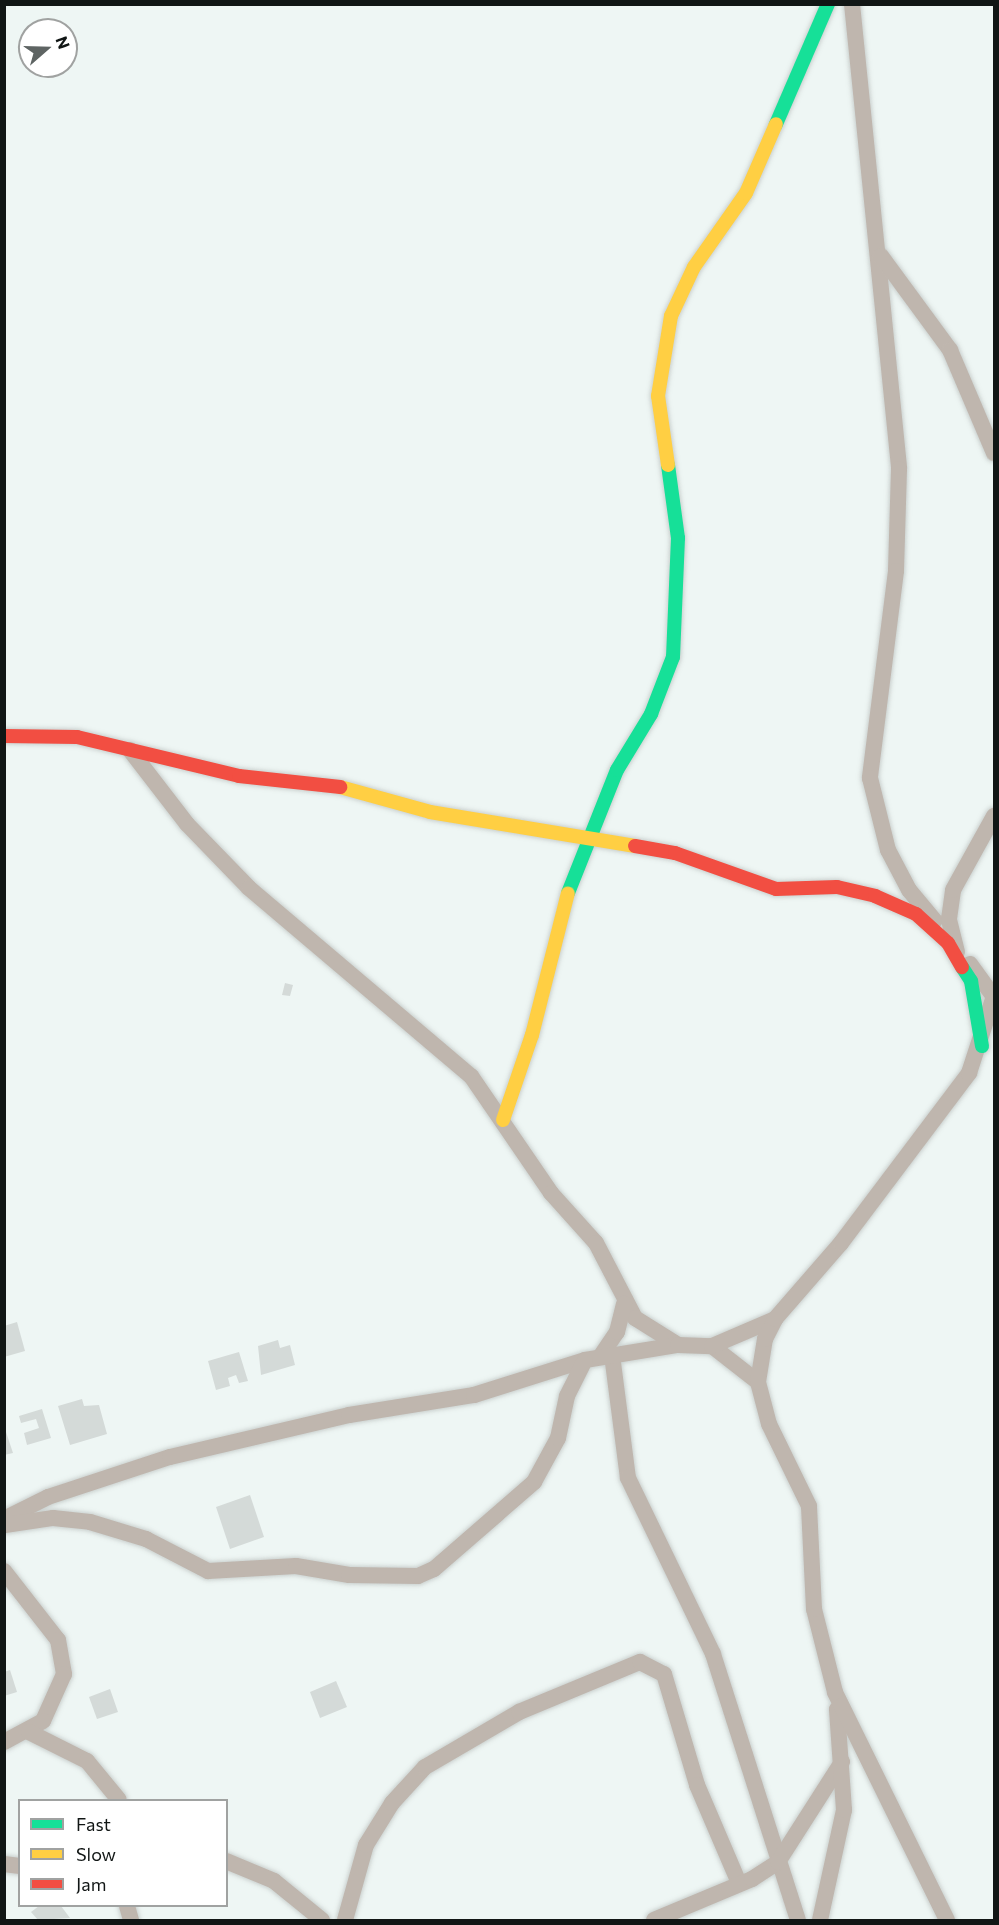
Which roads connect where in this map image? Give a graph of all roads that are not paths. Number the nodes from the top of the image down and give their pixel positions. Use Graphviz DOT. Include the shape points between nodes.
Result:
graph roads {
  1 [pos="828,4"];
  2 [pos="852,4"];
  3 [pos="876,244"];
  4 [pos="994,453"];
  5 [pos="4,736"];
  6 [pos="130,750"];
  7 [pos="993,823"];
  8 [pos="586,837"];
  9 [pos="953,942"];
  10 [pos="961,961"];
  11 [pos="994,997"];
  12 [pos="982,1046"];
  13 [pos="503,1120"];
  14 [pos="624,1304"];
  15 [pos="775,1319"];
  16 [pos="678,1345"];
  17 [pos="712,1346"];
  18 [pos="599,1357"];
  19 [pos="758,1382"];
  20 [pos="4,1519"];
  21 [pos="4,1525"];
  22 [pos="4,1571"];
  23 [pos="835,1692"];
  24 [pos="29,1732"];
  25 [pos="4,1742"];
  26 [pos="842,1762"];
  27 [pos="118,1799"];
  28 [pos="228,1862"];
  29 [pos="778,1862"];
  30 [pos="739,1883"];
  31 [pos="322,1920"];
  32 [pos="345,1920"];
  33 [pos="654,1920"];
  34 [pos="798,1920"];
  35 [pos="820,1920"];
  36 [pos="947,1920"];
  1 -- 8 [label="street" via="746,193 694,267 671,316 658,396 678,538 673,657 651,714 616,770"];
  2 -- 3 [label="street"];
  3 -- 4 [label="street" via="893,278 950,350"];
  3 -- 9 [label="street" via="897,418 899,489 894,581 870,751 872,797 898,870"];
  5 -- 6 [label="street" via="59,735"];
  6 -- 8 [label="street" via="239,776 327,783 440,814"];
  6 -- 13 [label="street" via="187,824 249,888 453,1057"];
  7 -- 9 [label="street" via="952,890"];
  8 -- 10 [label="street" via="675,853 776,889 837,887 875,896 916,914"];
  8 -- 13 [label="street" via="563,901 532,1035"];
  9 -- 10 [label="street"];
  9 -- 11 [label="street"];
  10 -- 12 [label="street" via="977,1002"];
  11 -- 12 [label="street"];
  12 -- 15 [label="street" via="969,1073 866,1212"];
  13 -- 14 [label="street" via="551,1193 596,1243"];
  14 -- 16 [label="street" via="648,1329"];
  14 -- 18 [label="street" via="617,1332"];
  15 -- 17 [label="street"];
  15 -- 19 [label="street" via="765,1339"];
  16 -- 17 [label="street"];
  16 -- 18 [label="street"];
  17 -- 19 [label="street"];
  18 -- 20 [label="street" via="474,1395 349,1415 170,1457 58,1494"];
  18 -- 21 [label="street" via="567,1396 555,1446 534,1482 434,1569 418,1576 349,1575 296,1566 208,1571 146,1539 90,1522 53,1518"];
  18 -- 29 [label="street" via="628,1478 713,1653"];
  19 -- 23 [label="street" via="769,1424 809,1506 814,1609"];
  22 -- 24 [label="street" via="49,1625 63,1657 61,1692"];
  23 -- 26 [label="street"];
  23 -- 36 [label="street"];
  24 -- 25 [label="street"];
  24 -- 27 [label="street" via="87,1761"];
  26 -- 29 [label="street"];
  26 -- 35 [label="street" via="842,1834"];
  28 -- 31 [label="street" via="274,1881"];
  29 -- 30 [label="street"];
  29 -- 34 [label="street"];
  30 -- 32 [label="street" via="697,1785 664,1674 640,1662 519,1712 425,1767 392,1803 366,1845"];
  30 -- 33 [label="street"];
}
